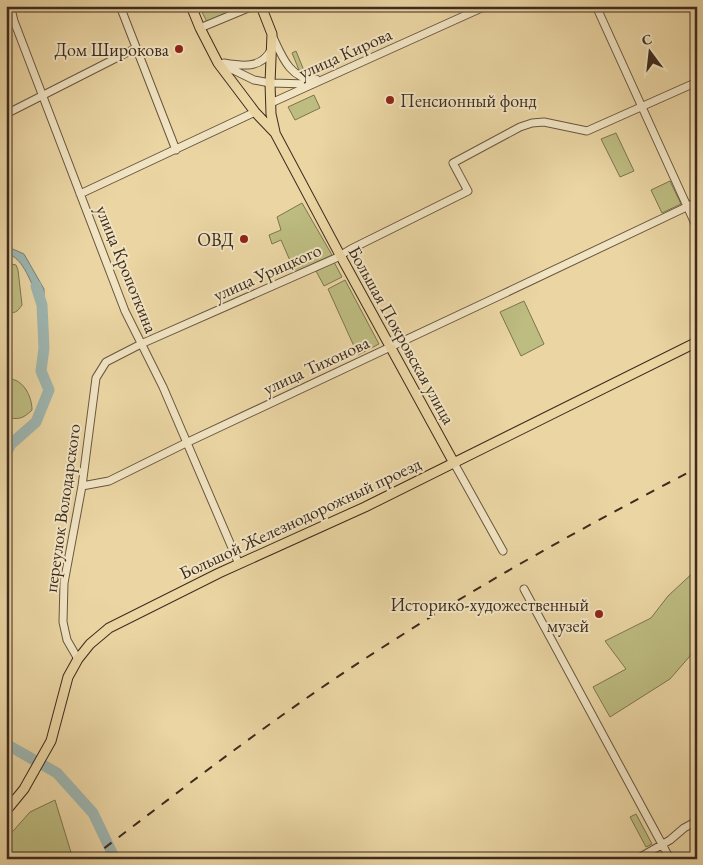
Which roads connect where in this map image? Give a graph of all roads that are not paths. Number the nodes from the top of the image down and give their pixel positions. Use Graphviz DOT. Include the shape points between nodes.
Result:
graph roads {
  1 [pos="120,6"];
  2 [pos="191,6"];
  3 [pos="253,6"];
  4 [pos="261,6"];
  5 [pos="486,6"];
  6 [pos="596,6"];
  7 [pos="12,8"];
  8 [pos="200,28"];
  9 [pos="272,34"];
  10 [pos="136,48"];
  11 [pos="271,50"];
  12 [pos="218,63"];
  13 [pos="326,78"];
  14 [pos="697,82"];
  15 [pos="270,83"];
  16 [pos="312,84"];
  17 [pos="42,96"];
  18 [pos="271,102"];
  19 [pos="641,108"];
  20 [pos="255,112"];
  21 [pos="6,114"];
  22 [pos="275,133"];
  23 [pos="176,150"];
  24 [pos="80,194"];
  25 [pos="697,202"];
  26 [pos="687,207"];
  27 [pos="697,228"];
  28 [pos="340,255"];
  29 [pos="697,342"];
  30 [pos="141,344"];
  31 [pos="391,347"];
  32 [pos="106,362"];
  33 [pos="188,442"];
  34 [pos="454,463"];
  35 [pos="82,486"];
  36 [pos="503,551"];
  37 [pos="239,564"];
  38 [pos="524,589"];
  39 [pos="78,659"];
  40 [pos="6,811"];
  41 [pos="697,821"];
  42 [pos="662,845"];
  43 [pos="637,859"];
  44 [pos="670,859"];
  1 -- 10 [label="street"];
  2 -- 8 [label="main road"];
  3 -- 8 [label="street"];
  4 -- 9 [label="main road"];
  5 -- 13 [label="street, улица Кирова"];
  6 -- 19 [label="street"];
  7 -- 17 [label="street, улица Кропоткина"];
  8 -- 12 [label="main road"];
  9 -- 11 [label="main road"];
  9 -- 13 [label="street" via="293,72 310,80"];
  10 -- 17 [label="street"];
  10 -- 23 [label="street"];
  11 -- 12 [label="street" via="268,57 247,66"];
  11 -- 15 [label="main road"];
  12 -- 15 [label="street" via="254,80"];
  12 -- 20 [label="main road"];
  13 -- 16 [label="street, улица Кирова"];
  14 -- 19 [label="street, улица Урицкого"];
  15 -- 16 [label="street"];
  15 -- 18 [label="main road"];
  16 -- 18 [label="street, улица Кирова"];
  17 -- 21 [label="street"];
  17 -- 24 [label="street, улица Кропоткина"];
  18 -- 22 [label="main road"];
  19 -- 26 [label="street"];
  19 -- 28 [label="street, улица Урицкого" via="587,131 544,122 520,128 453,164 468,191"];
  20 -- 22 [label="main road"];
  20 -- 23 [label="street"];
  22 -- 28 [label="main road, Большая Покровская улица"];
  23 -- 24 [label="street"];
  24 -- 30 [label="street, улица Кропоткина" via="125,312"];
  25 -- 26 [label="street, улица Тихонова"];
  26 -- 27 [label="street"];
  26 -- 31 [label="street, улица Тихонова"];
  28 -- 30 [label="street, улица Урицкого"];
  28 -- 31 [label="main road, Большая Покровская улица"];
  29 -- 34 [label="main road, Большой Железнодорожный проезд"];
  30 -- 32 [label="street, улица Урицкого"];
  30 -- 33 [label="street, улица Кропоткина"];
  31 -- 33 [label="street, улица Тихонова"];
  31 -- 34 [label="main road, Большая Покровская улица"];
  32 -- 35 [label="street, переулок Володарского" via="96,378"];
  33 -- 35 [label="street, улица Тихонова" via="109,481"];
  33 -- 37 [label="street, улица Кропоткина"];
  34 -- 36 [label="street, Большая Покровская улица"];
  34 -- 37 [label="main road, Большой Железнодорожный проезд"];
  35 -- 39 [label="street, переулок Володарского" via="64,583 63,622 67,640"];
  37 -- 39 [label="main road, Большой Железнодорожный проезд" via="109,628"];
  38 -- 42 [label="street"];
  39 -- 40 [label="main road, Большой Железнодорожный проезд" via="68,677 50,741 24,789"];
  41 -- 42 [label="street"];
  42 -- 43 [label="street"];
  42 -- 44 [label="street"];
}
